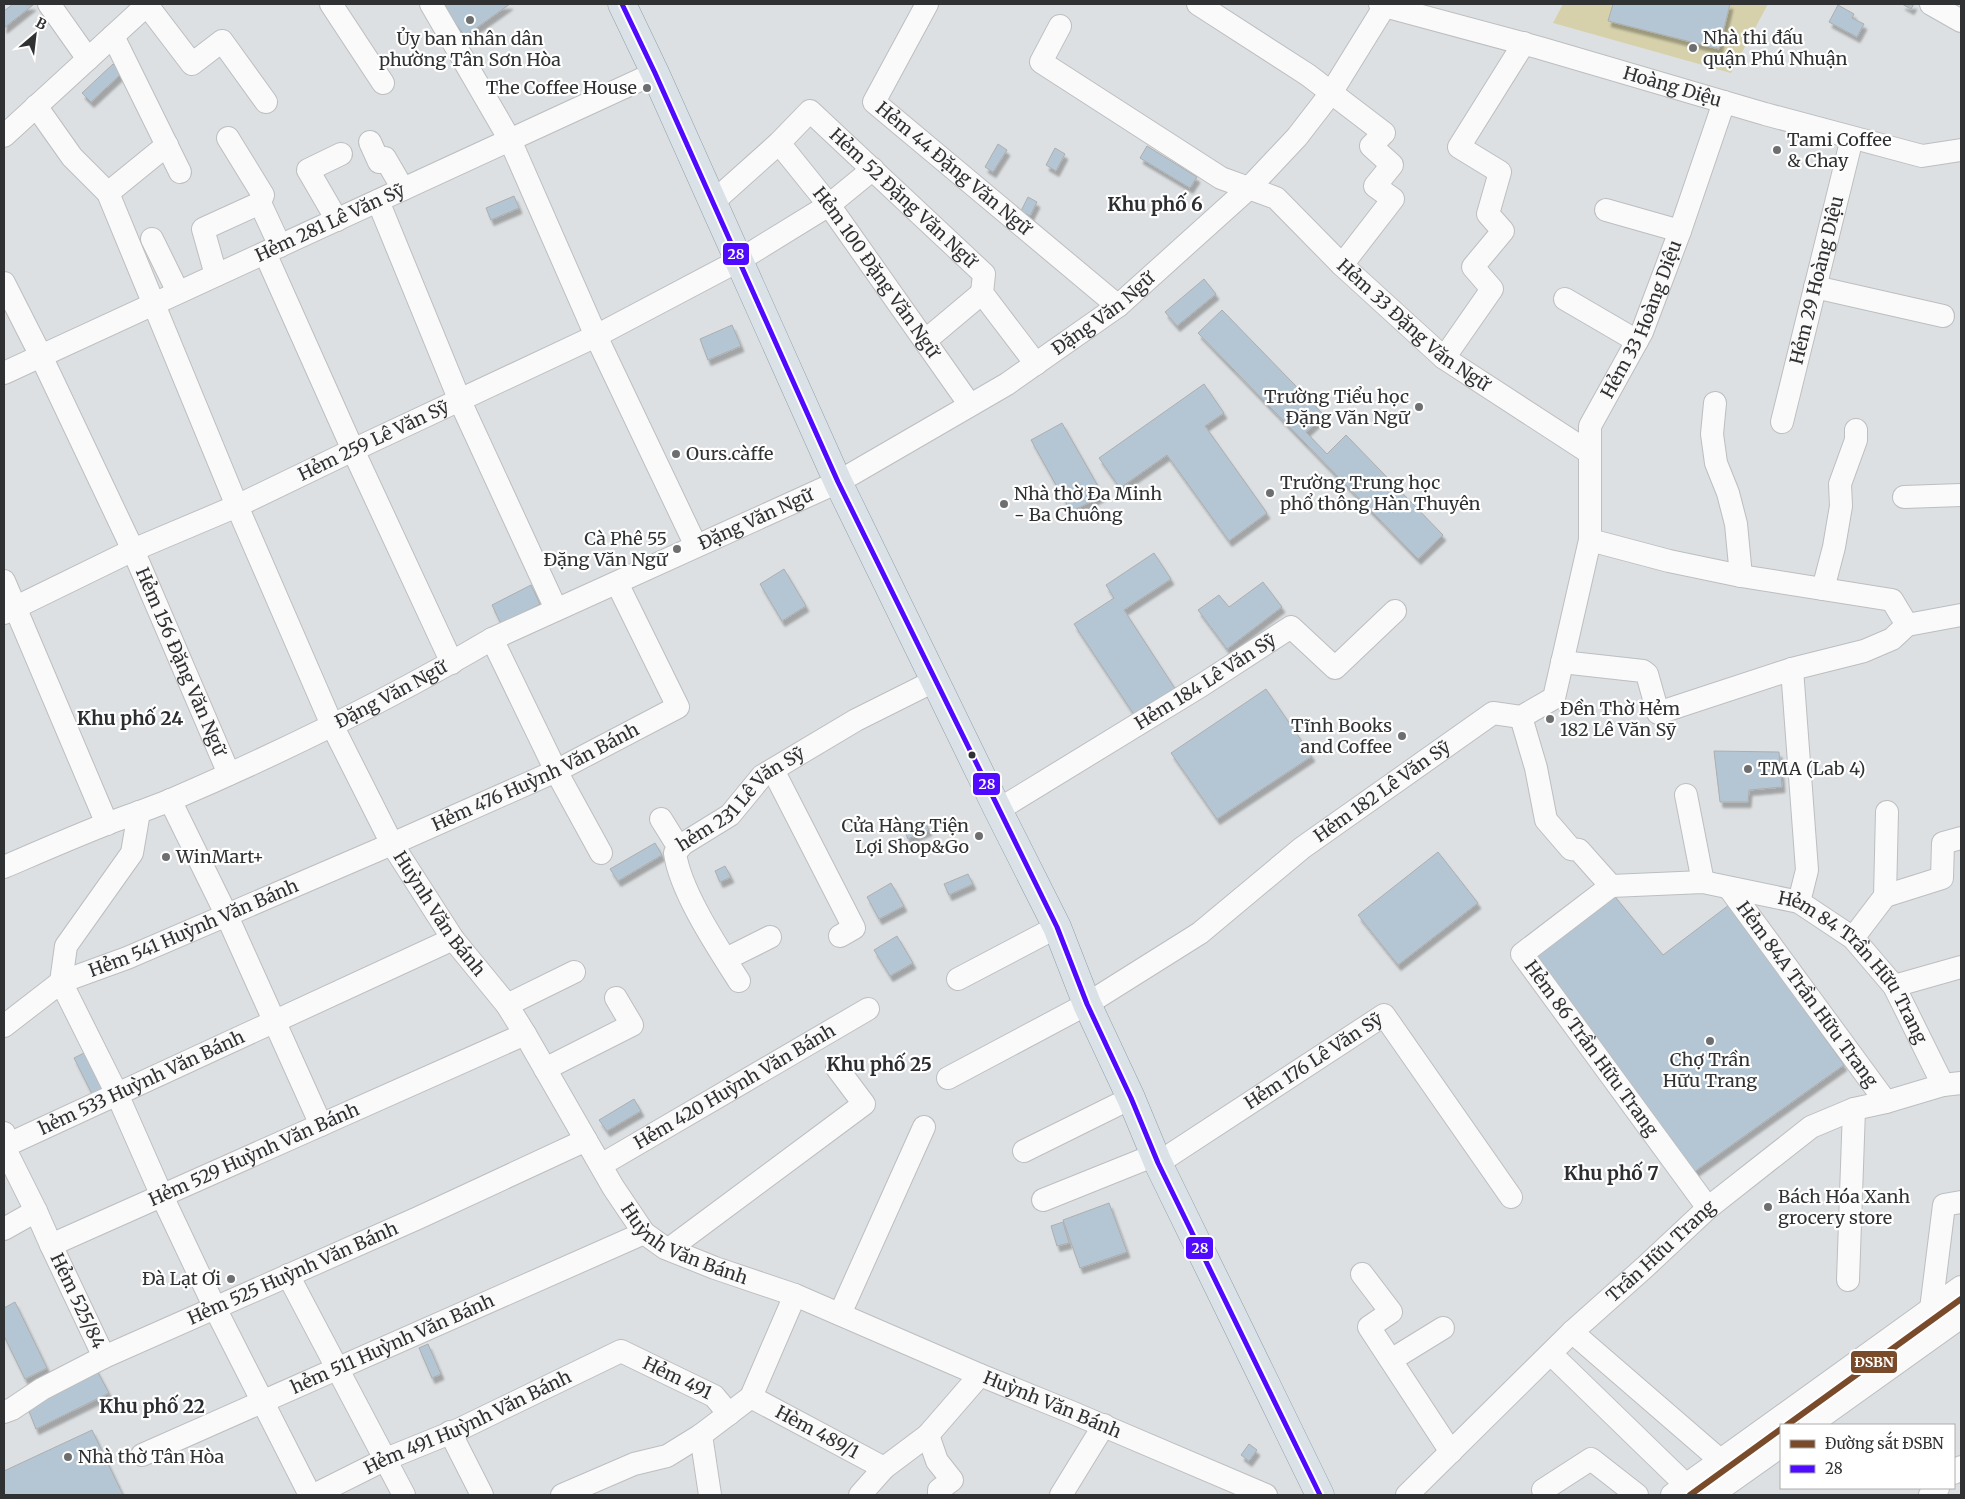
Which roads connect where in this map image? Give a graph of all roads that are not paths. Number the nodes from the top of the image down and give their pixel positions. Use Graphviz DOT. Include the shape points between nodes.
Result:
graph roads {
  1 [pos="49,4"];
  2 [pos="147,4"];
  3 [pos="330,4"];
  4 [pos="431,4"];
  5 [pos="622,4"];
  6 [pos="927,4"];
  7 [pos="1198,4"];
  8 [pos="1932,4"];
  9 [pos="1383,5"];
  10 [pos="1961,21"];
  11 [pos="1060,26"];
  12 [pos="113,36"];
  13 [pos="1524,43"];
  14 [pos="88,58"];
  15 [pos="655,73"];
  16 [pos="383,83"];
  17 [pos="1330,93"];
  18 [pos="266,102"];
  19 [pos="1724,102"];
  20 [pos="36,106"];
  21 [pos="5,132"];
  22 [pos="228,138"];
  23 [pos="1852,138"];
  24 [pos="510,140"];
  25 [pos="370,142"];
  26 [pos="779,143"];
  27 [pos="167,145"];
  28 [pos="1961,150"];
  29 [pos="341,154"];
  30 [pos="873,169"];
  31 [pos="180,172"];
  32 [pos="1249,188"];
  33 [pos="403,189"];
  34 [pos="108,193"];
  35 [pos="378,201"];
  36 [pos="260,202"];
  37 [pos="712,203"];
  38 [pos="829,204"];
  39 [pos="1606,210"];
  40 [pos="336,220"];
  41 [pos="1680,231"];
  42 [pos="152,239"];
  43 [pos="272,249"];
  44 [pos="738,261"];
  45 [pos="1342,265"];
  46 [pos="216,275"];
  47 [pos="4,283"];
  48 [pos="1815,287"];
  49 [pos="178,292"];
  50 [pos="982,293"];
  51 [pos="1564,299"];
  52 [pos="154,304"];
  53 [pos="1118,306"];
  54 [pos="1943,316"];
  55 [pos="596,336"];
  56 [pos="926,340"];
  57 [pos="1637,341"];
  58 [pos="41,356"];
  59 [pos="1444,358"];
  60 [pos="1036,364"];
  61 [pos="4,372"];
  62 [pos="460,401"];
  63 [pos="1715,403"];
  64 [pos="970,406"];
  65 [pos="1782,422"];
  66 [pos="1856,430"];
  67 [pos="353,450"];
  68 [pos="1590,453"];
  69 [pos="838,482"];
  70 [pos="1961,495"];
  71 [pos="1904,496"];
  72 [pos="237,506"];
  73 [pos="1590,540"];
  74 [pos="696,546"];
  75 [pos="133,550"];
  76 [pos="1741,576"];
  77 [pos="4,581"];
  78 [pos="617,583"];
  79 [pos="1822,589"];
  80 [pos="556,609"];
  81 [pos="9,611"];
  82 [pos="1395,611"];
  83 [pos="1961,615"];
  84 [pos="1907,625"];
  85 [pos="492,639"];
  86 [pos="1562,662"];
  87 [pos="452,663"];
  88 [pos="1792,669"];
  89 [pos="936,680"];
  90 [pos="1522,718"];
  91 [pos="332,725"];
  92 [pos="773,770"];
  93 [pos="556,771"];
  94 [pos="229,774"];
  95 [pos="1686,795"];
  96 [pos="170,800"];
  97 [pos="998,810"];
  98 [pos="139,812"];
  99 [pos="1887,812"];
  100 [pos="661,819"];
  101 [pos="107,824"];
  102 [pos="1961,838"];
  103 [pos="392,844"];
  104 [pos="679,848"];
  105 [pos="601,852"];
  106 [pos="4,867"];
  107 [pos="1703,882"];
  108 [pos="1611,886"];
  109 [pos="1729,888"];
  110 [pos="1885,896"];
  111 [pos="1799,902"];
  112 [pos="227,916"];
  113 [pos="1057,927"];
  114 [pos="840,936"];
  115 [pos="770,937"];
  116 [pos="1853,938"];
  117 [pos="453,940"];
  118 [pos="726,959"];
  119 [pos="1961,967"];
  120 [pos="574,972"];
  121 [pos="958,979"];
  122 [pos="739,981"];
  123 [pos="61,982"];
  124 [pos="1894,986"];
  125 [pos="616,998"];
  126 [pos="1087,1004"];
  127 [pos="506,1005"];
  128 [pos="868,1009"];
  129 [pos="276,1021"];
  130 [pos="4,1026"];
  131 [pos="525,1034"];
  132 [pos="837,1068"];
  133 [pos="545,1069"];
  134 [pos="948,1078"];
  135 [pos="1952,1084"];
  136 [pos="117,1094"];
  137 [pos="1131,1098"];
  138 [pos="1886,1102"];
  139 [pos="1854,1109"];
  140 [pos="321,1125"];
  141 [pos="924,1127"];
  142 [pos="6,1139"];
  143 [pos="586,1140"];
  144 [pos="1024,1152"];
  145 [pos="1156,1159"];
  146 [pos="601,1165"];
  147 [pos="162,1196"];
  148 [pos="1511,1197"];
  149 [pos="1043,1200"];
  150 [pos="1961,1202"];
  151 [pos="1708,1208"];
  152 [pos="36,1211"];
  153 [pos="4,1229"];
  154 [pos="644,1234"];
  155 [pos="51,1245"];
  156 [pos="669,1249"];
  157 [pos="1362,1274"];
  158 [pos="288,1275"];
  159 [pos="1848,1280"];
  160 [pos="1961,1287"];
  161 [pos="795,1295"];
  162 [pos="215,1308"];
  163 [pos="1930,1309"];
  164 [pos="840,1314"];
  165 [pos="1961,1317"];
  166 [pos="1443,1328"];
  167 [pos="1572,1332"];
  168 [pos="621,1351"];
  169 [pos="1551,1354"];
  170 [pos="104,1357"];
  171 [pos="1391,1360"];
  172 [pos="336,1369"];
  173 [pos="980,1376"];
  174 [pos="751,1396"];
  175 [pos="263,1401"];
  176 [pos="4,1412"];
  177 [pos="729,1414"];
  178 [pos="1811,1424"];
  179 [pos="1104,1426"];
  180 [pos="450,1432"];
  181 [pos="701,1435"];
  182 [pos="928,1435"];
  183 [pos="1780,1447"];
  184 [pos="1451,1452"];
  185 [pos="142,1454"];
  186 [pos="386,1459"];
  187 [pos="1720,1460"];
  188 [pos="884,1468"];
  189 [pos="1543,1490"];
  190 [pos="1679,1490"];
  191 [pos="310,1495"];
  192 [pos="314,1495"];
  193 [pos="404,1495"];
  194 [pos="482,1495"];
  195 [pos="562,1495"];
  196 [pos="710,1495"];
  197 [pos="860,1495"];
  198 [pos="939,1495"];
  199 [pos="1061,1495"];
  200 [pos="1266,1495"];
  201 [pos="1320,1495"];
  202 [pos="1407,1495"];
  203 [pos="1637,1495"];
  204 [pos="1712,1495"];
  1 -- 14 [label="street"];
  2 -- 12 [label="street"];
  2 -- 18 [label="street" via="192,64 222,41"];
  3 -- 16 [label="street"];
  4 -- 24 [label="street"];
  5 -- 15 [label="main road"];
  6 -- 53 [label="street, Hẻm 44 Đặng Văn Ngữ" via="874,102"];
  7 -- 17 [label="street" via="1308,75"];
  8 -- 10 [label="street"];
  9 -- 13 [label="street, Hoàng Diệu"];
  9 -- 17 [label="street, Đặng Văn Ngữ"];
  11 -- 32 [label="street, Hẻm 33 Đặng Văn Ngữ" via="1041,62 1221,178"];
  12 -- 14 [label="street"];
  12 -- 27 [label="street"];
  13 -- 19 [label="street, Hoàng Diệu"];
  13 -- 59 [label="street" via="1459,148 1500,172 1488,214 1503,230 1473,267 1492,289"];
  14 -- 20 [label="street"];
  15 -- 24 [label="street, Hẻm 281 Lê Văn Sỹ"];
  15 -- 37 [label="main road"];
  17 -- 32 [label="street, Đặng Văn Ngữ" via="1297,137"];
  17 -- 45 [label="street" via="1384,133 1371,146 1392,165 1376,186 1393,199"];
  19 -- 23 [label="street, Hoàng Diệu"];
  19 -- 41 [label="street, Hẻm 33 Hoàng Diệu"];
  20 -- 21 [label="street"];
  20 -- 34 [label="street" via="72,157"];
  22 -- 36 [label="street" via="263,195"];
  23 -- 28 [label="street, Hoàng Diệu" via="1922,156"];
  23 -- 48 [label="street, Hẻm 29 Hoàng Diệu"];
  24 -- 33 [label="street, Hẻm 281 Lê Văn Sỹ"];
  24 -- 55 [label="street"];
  25 -- 33 [label="street" via="379,162 386,158"];
  26 -- 30 [label="street, Hẻm 52 Đặng Văn Ngữ" via="810,111"];
  26 -- 37 [label="street"];
  26 -- 38 [label="street, Hẻm 100 Đặng Văn Ngữ"];
  27 -- 31 [label="street"];
  27 -- 34 [label="street"];
  29 -- 40 [label="street" via="308,170"];
  30 -- 38 [label="street, Hẻm 259 Lê Văn Sỹ"];
  30 -- 50 [label="street, Hẻm 52 Đặng Văn Ngữ" via="984,274"];
  32 -- 45 [label="street, Hẻm 33 Đặng Văn Ngữ" via="1276,198"];
  32 -- 53 [label="street, Đặng Văn Ngữ"];
  33 -- 35 [label="street, Hẻm 281 Lê Văn Sỹ"];
  34 -- 52 [label="street, Huỳnh Văn Bánh"];
  35 -- 40 [label="street, Hẻm 281 Lê Văn Sỹ"];
  35 -- 62 [label="street"];
  36 -- 43 [label="street"];
  36 -- 46 [label="street" via="203,229"];
  37 -- 44 [label="main road"];
  38 -- 44 [label="street, Hẻm 259 Lê Văn Sỹ"];
  38 -- 56 [label="street, Hẻm 100 Đặng Văn Ngữ"];
  39 -- 41 [label="street"];
  40 -- 43 [label="street, Hẻm 281 Lê Văn Sỹ"];
  41 -- 57 [label="street, Hẻm 33 Hoàng Diệu"];
  42 -- 49 [label="street"];
  43 -- 46 [label="street, Hẻm 281 Lê Văn Sỹ"];
  43 -- 67 [label="street"];
  44 -- 55 [label="street, Hẻm 259 Lê Văn Sỹ"];
  44 -- 69 [label="main road"];
  45 -- 59 [label="street, Hẻm 33 Đặng Văn Ngữ"];
  46 -- 49 [label="street, Hẻm 281 Lê Văn Sỹ"];
  47 -- 58 [label="street, Hẻm 156 Đặng Văn Ngữ"];
  48 -- 54 [label="street"];
  48 -- 65 [label="street, Hẻm 29 Hoàng Diệu"];
  49 -- 52 [label="street, Hẻm 281 Lê Văn Sỹ"];
  50 -- 56 [label="street"];
  50 -- 60 [label="street, Hẻm 52 Đặng Văn Ngữ"];
  51 -- 57 [label="street"];
  52 -- 58 [label="street, Hẻm 281 Lê Văn Sỹ"];
  52 -- 72 [label="street, Huỳnh Văn Bánh"];
  53 -- 60 [label="street, Đặng Văn Ngữ"];
  55 -- 62 [label="street, Hẻm 259 Lê Văn Sỹ"];
  55 -- 74 [label="street"];
  56 -- 64 [label="street, Hẻm 100 Đặng Văn Ngữ"];
  57 -- 68 [label="street, Hẻm 33 Hoàng Diệu" via="1590,426"];
  58 -- 61 [label="street, Hẻm 281 Lê Văn Sỹ"];
  58 -- 75 [label="street, Hẻm 156 Đặng Văn Ngữ"];
  59 -- 68 [label="street, Hẻm 33 Đặng Văn Ngữ"];
  60 -- 64 [label="street, Đặng Văn Ngữ"];
  62 -- 67 [label="street, Hẻm 259 Lê Văn Sỹ"];
  62 -- 80 [label="street"];
  63 -- 76 [label="street" via="1713,444 1736,524"];
  64 -- 69 [label="street, Đặng Văn Ngữ"];
  66 -- 79 [label="street" via="1856,440 1840,484 1841,506"];
  67 -- 72 [label="street, Hẻm 259 Lê Văn Sỹ"];
  67 -- 87 [label="street"];
  68 -- 73 [label="street, Hẻm 33 Hoàng Diệu"];
  69 -- 74 [label="street, Đặng Văn Ngữ"];
  69 -- 89 [label="main road"];
  70 -- 71 [label="street"];
  72 -- 75 [label="street, Hẻm 259 Lê Văn Sỹ"];
  72 -- 91 [label="street, Huỳnh Văn Bánh"];
  73 -- 76 [label="street"];
  73 -- 86 [label="street"];
  74 -- 78 [label="street, Đặng Văn Ngữ"];
  75 -- 81 [label="street, Hẻm 259 Lê Văn Sỹ"];
  75 -- 94 [label="street, Hẻm 156 Đặng Văn Ngữ"];
  76 -- 79 [label="street"];
  77 -- 81 [label="street"];
  78 -- 80 [label="street, Đặng Văn Ngữ"];
  78 -- 93 [label="street, Hẻm 476 Huỳnh Văn Bánh" via="678,707"];
  79 -- 84 [label="street" via="1892,600"];
  80 -- 85 [label="street, Đặng Văn Ngữ"];
  81 -- 101 [label="street"];
  82 -- 97 [label="street, Hẻm 184 Lê Văn Sỹ" via="1335,668 1291,627"];
  83 -- 84 [label="street"];
  84 -- 88 [label="street" via="1892,639 1864,651"];
  85 -- 87 [label="street, Đặng Văn Ngữ"];
  85 -- 93 [label="street"];
  86 -- 88 [label="street" via="1642,671 1647,674 1658,713"];
  86 -- 90 [label="street" via="1554,698"];
  87 -- 91 [label="street, Đặng Văn Ngữ"];
  88 -- 111 [label="street" via="1807,870"];
  89 -- 92 [label="street, hẻm 231 Lê Văn Sỹ" via="856,720"];
  89 -- 97 [label="main road"];
  90 -- 108 [label="street" via="1546,820"];
  90 -- 126 [label="street, Hẻm 182 Lê Văn Sỹ" via="1492,713 1302,848 1200,933"];
  91 -- 94 [label="street, Đặng Văn Ngữ"];
  91 -- 103 [label="street, Huỳnh Văn Bánh"];
  92 -- 104 [label="street, hẻm 231 Lê Văn Sỹ" via="762,776 730,815"];
  92 -- 114 [label="street" via="854,928"];
  93 -- 103 [label="street, Hẻm 476 Huỳnh Văn Bánh"];
  93 -- 105 [label="street"];
  94 -- 96 [label="street, Đặng Văn Ngữ"];
  95 -- 107 [label="street"];
  96 -- 98 [label="street, Đặng Văn Ngữ"];
  96 -- 112 [label="street"];
  97 -- 113 [label="main road"];
  98 -- 101 [label="street, Đặng Văn Ngữ"];
  98 -- 123 [label="street" via="132,853 66,946"];
  99 -- 110 [label="street"];
  100 -- 104 [label="street"];
  101 -- 106 [label="street, Đặng Văn Ngữ"];
  102 -- 110 [label="street" via="1943,843 1942,878"];
  103 -- 112 [label="street, Hẻm 541 Huỳnh Văn Bánh"];
  103 -- 117 [label="street, Huỳnh Văn Bánh"];
  104 -- 118 [label="street, hẻm 231 Lê Văn Sỹ" via="675,853 677,866"];
  107 -- 108 [label="street, Hẻm 84 Trần Hữu Trang"];
  107 -- 109 [label="street, Hẻm 84 Trần Hữu Trang"];
  108 -- 151 [label="street, Hẻm 86 Trần Hữu Trang" via="1522,954"];
  109 -- 111 [label="street, Hẻm 84 Trần Hữu Trang"];
  109 -- 138 [label="street, Hẻm 84A Trần Hữu Trang"];
  110 -- 116 [label="street"];
  111 -- 116 [label="street, Hẻm 84 Trần Hữu Trang"];
  112 -- 123 [label="street, Hẻm 541 Huỳnh Văn Bánh"];
  112 -- 129 [label="street"];
  113 -- 121 [label="street"];
  113 -- 126 [label="main road"];
  115 -- 118 [label="street"];
  116 -- 124 [label="street, Hẻm 84 Trần Hữu Trang"];
  117 -- 127 [label="street, Huỳnh Văn Bánh"];
  117 -- 129 [label="street, hẻm 533 Huỳnh Văn Bánh"];
  118 -- 122 [label="street, hẻm 231 Lê Văn Sỹ"];
  119 -- 124 [label="street"];
  120 -- 127 [label="street"];
  123 -- 130 [label="street, Hẻm 541 Huỳnh Văn Bánh"];
  123 -- 136 [label="street"];
  124 -- 135 [label="street, Hẻm 84 Trần Hữu Trang"];
  125 -- 133 [label="street" via="632,1025"];
  126 -- 134 [label="street, Hẻm 182 Lê Văn Sỹ"];
  126 -- 137 [label="main road"];
  127 -- 131 [label="street, Huỳnh Văn Bánh"];
  128 -- 146 [label="street, Hẻm 420 Huỳnh Văn Bánh"];
  129 -- 136 [label="street, hẻm 533 Huỳnh Văn Bánh"];
  129 -- 140 [label="street, Hẻm 529 Huỳnh Văn Bánh"];
  131 -- 133 [label="street, Huỳnh Văn Bánh"];
  131 -- 140 [label="street, Hẻm 529 Huỳnh Văn Bánh"];
  132 -- 156 [label="street" via="864,1104"];
  133 -- 143 [label="street, Huỳnh Văn Bánh"];
  135 -- 138 [label="street, Trần Hữu Trang"];
  136 -- 142 [label="street, hẻm 533 Huỳnh Văn Bánh"];
  136 -- 147 [label="street"];
  137 -- 144 [label="street"];
  137 -- 145 [label="main road"];
  138 -- 139 [label="street, Trần Hữu Trang"];
  139 -- 151 [label="street, Trần Hữu Trang" via="1811,1127"];
  139 -- 159 [label="street"];
  140 -- 147 [label="street, Hẻm 529 Huỳnh Văn Bánh"];
  141 -- 164 [label="street"];
  142 -- 152 [label="street" via="6,1151"];
  143 -- 146 [label="street, Huỳnh Văn Bánh"];
  143 -- 158 [label="street, Hẻm 525 Huỳnh Văn Bánh"];
  145 -- 148 [label="street, Hẻm 176 Lê Văn Sỹ" via="1384,1015"];
  145 -- 149 [label="street"];
  145 -- 201 [label="main road"];
  146 -- 154 [label="street, Huỳnh Văn Bánh"];
  147 -- 155 [label="street, Hẻm 529 Huỳnh Văn Bánh"];
  147 -- 162 [label="street"];
  150 -- 163 [label="street" via="1944,1205"];
  151 -- 167 [label="street, Trần Hữu Trang"];
  152 -- 153 [label="street"];
  152 -- 155 [label="street"];
  154 -- 156 [label="street, Huỳnh Văn Bánh"];
  154 -- 172 [label="street, hẻm 511 Huỳnh Văn Bánh"];
  155 -- 170 [label="street, Hẻm 525/84"];
  156 -- 161 [label="street, Huỳnh Văn Bánh"];
  157 -- 171 [label="street" via="1391,1312 1369,1326"];
  158 -- 162 [label="street, Hẻm 525 Huỳnh Văn Bánh"];
  158 -- 172 [label="street"];
  160 -- 163 [label="street"];
  161 -- 164 [label="street, Huỳnh Văn Bánh"];
  161 -- 174 [label="street"];
  162 -- 170 [label="street, Hẻm 525 Huỳnh Văn Bánh"];
  162 -- 175 [label="street"];
  163 -- 187 [label="street"];
  164 -- 173 [label="street, Huỳnh Văn Bánh"];
  165 -- 178 [label="street"];
  166 -- 171 [label="street"];
  167 -- 169 [label="street, Trần Hữu Trang"];
  167 -- 187 [label="street"];
  168 -- 177 [label="street, Hẻm 491" via="714,1396"];
  168 -- 180 [label="street, Hẻm 491 Huỳnh Văn Bánh"];
  169 -- 184 [label="street, Trần Hữu Trang"];
  169 -- 190 [label="street"];
  170 -- 176 [label="street, Hẻm 525 Huỳnh Văn Bánh"];
  171 -- 184 [label="street"];
  172 -- 175 [label="street, hẻm 511 Huỳnh Văn Bánh"];
  172 -- 186 [label="street"];
  173 -- 179 [label="street, Huỳnh Văn Bánh"];
  173 -- 182 [label="street"];
  174 -- 177 [label="street"];
  174 -- 188 [label="street, Hèm 489/1"];
  175 -- 185 [label="street, hẻm 511 Huỳnh Văn Bánh"];
  175 -- 191 [label="street"];
  177 -- 181 [label="street"];
  179 -- 199 [label="street"];
  179 -- 200 [label="street, Huỳnh Văn Bánh"];
  180 -- 186 [label="street, Hẻm 491 Huỳnh Văn Bánh"];
  180 -- 194 [label="street"];
  181 -- 195 [label="street" via="667,1456 634,1464"];
  181 -- 196 [label="street"];
  182 -- 188 [label="street"];
  182 -- 198 [label="street" via="937,1461 952,1480 939,1490"];
  183 -- 204 [label="street"];
  184 -- 202 [label="street, Trần Hữu Trang"];
  186 -- 192 [label="street, Hẻm 491 Huỳnh Văn Bánh"];
  186 -- 193 [label="street"];
  187 -- 190 [label="street"];
  188 -- 197 [label="street"];
  189 -- 203 [label="street" via="1591,1459"];
}
